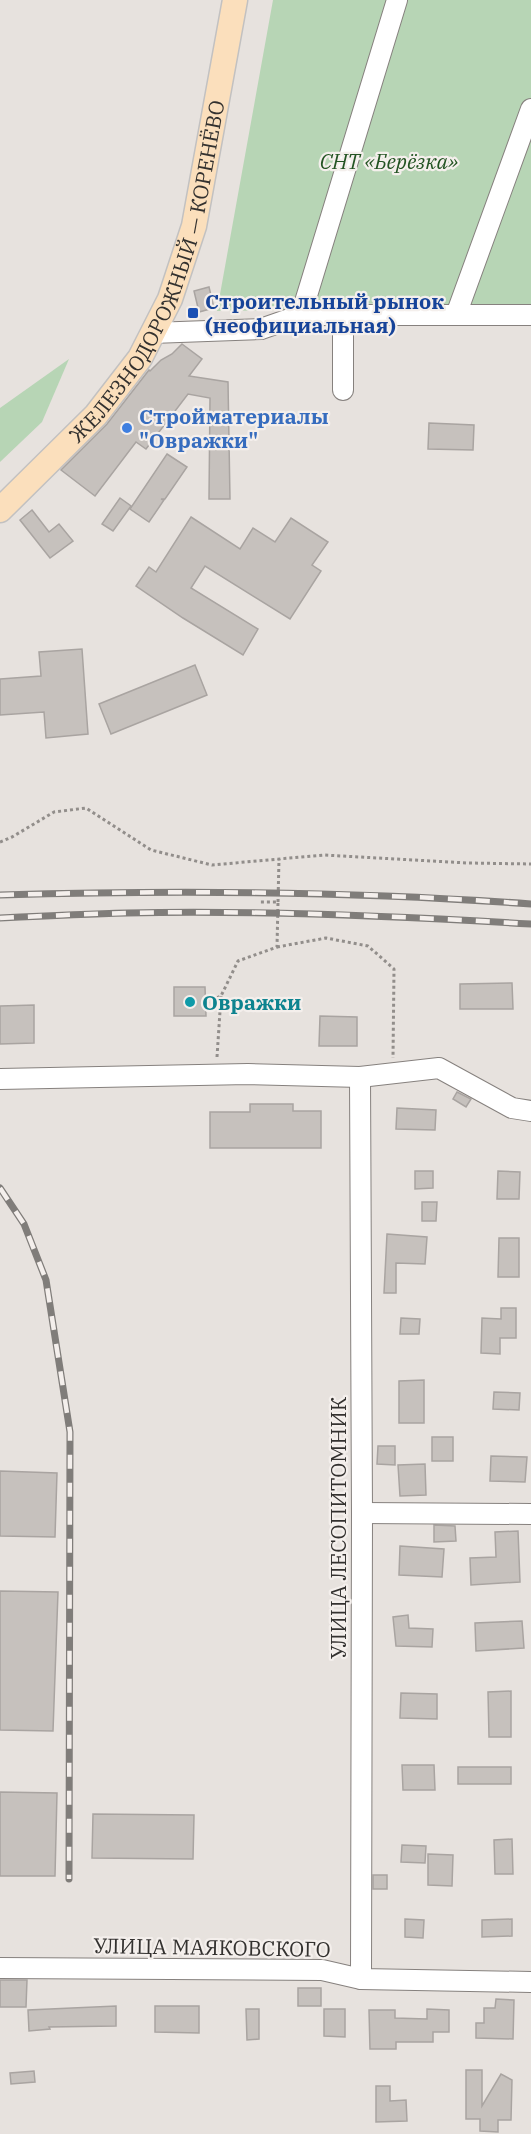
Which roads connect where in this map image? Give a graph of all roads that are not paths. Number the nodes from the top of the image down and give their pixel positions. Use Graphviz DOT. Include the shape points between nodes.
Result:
graph roads {
  1 [pos="235,0"];
  2 [pos="396,0"];
  3 [pos="531,109"];
  4 [pos="301,315"];
  5 [pos="456,315"];
  6 [pos="531,315"];
  7 [pos="343,316"];
  8 [pos="152,333"];
  9 [pos="343,390"];
  10 [pos="0,510"];
  11 [pos="360,1077"];
  12 [pos="0,1079"];
  13 [pos="531,1111"];
  14 [pos="362,1513"];
  15 [pos="531,1514"];
  16 [pos="0,1968"];
  17 [pos="361,1979"];
  18 [pos="531,1982"];
  1 -- 8 [label="main road, ЖЕЛЕЗНОДОРОЖНЫЙ — КОРЕНЁВО" via="194,226 170,299"];
  2 -- 4 [label="street"];
  3 -- 5 [label="street"];
  4 -- 7 [label="street"];
  4 -- 8 [label="street" via="261,329"];
  5 -- 6 [label="street"];
  5 -- 7 [label="street"];
  7 -- 9 [label="street"];
  8 -- 10 [label="main road, ЖЕЛЕЗНОДОРОЖНЫЙ — КОРЕНЁВО" via="140,358 96,416"];
  11 -- 12 [label="street" via="248,1074"];
  11 -- 13 [label="street" via="439,1068 512,1108"];
  11 -- 14 [label="street, УЛИЦА ЛЕСОПИТОМНИК"];
  14 -- 15 [label="street"];
  14 -- 17 [label="street, УЛИЦА ЛЕСОПИТОМНИК"];
  16 -- 17 [label="street, УЛИЦА МАЯКОВСКОГО" via="322,1970"];
  17 -- 18 [label="street, УЛИЦА МАЯКОВСКОГО"];
}
